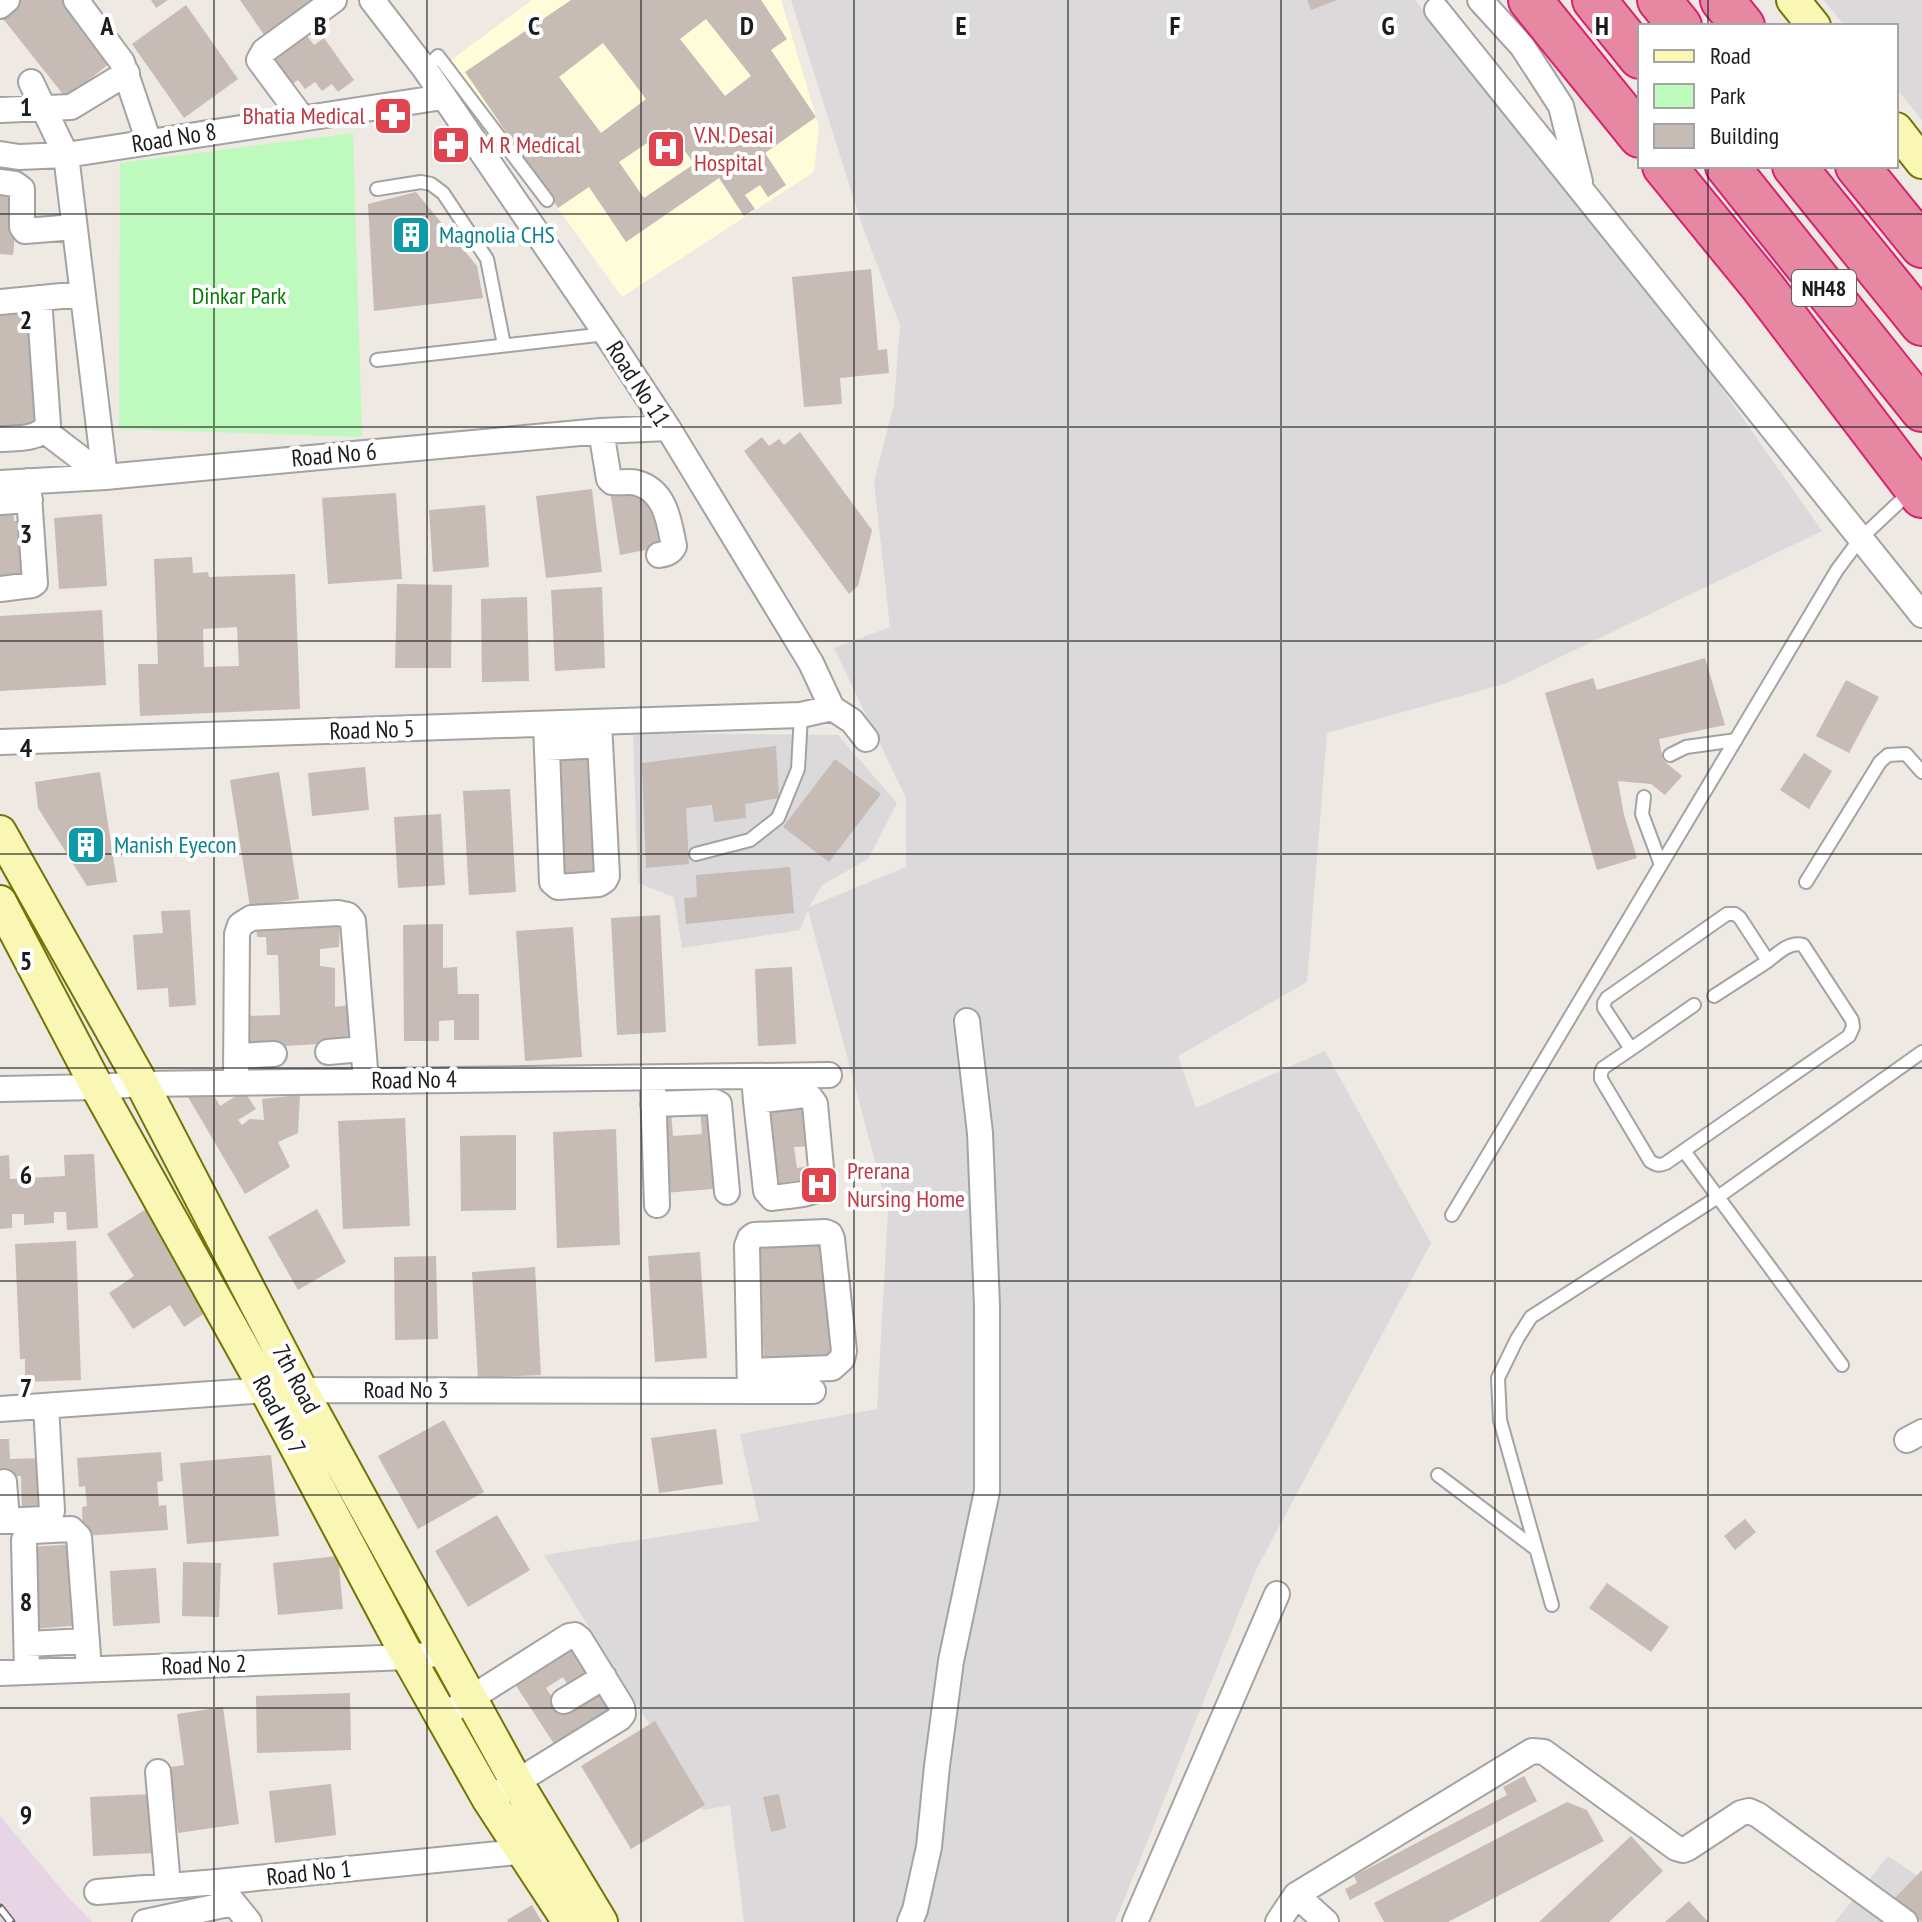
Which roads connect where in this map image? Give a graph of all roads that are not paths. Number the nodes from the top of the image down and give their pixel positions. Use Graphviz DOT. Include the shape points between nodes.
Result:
graph roads {
  1 [pos="7,0"];
  2 [pos="76,0"];
  3 [pos="334,0"];
  4 [pos="372,0"];
  5 [pos="1480,0"];
  6 [pos="1530,0"];
  7 [pos="1550,0"];
  8 [pos="1594,0"];
  9 [pos="1659,0"];
  10 [pos="1722,0"];
  11 [pos="1793,0"];
  12 [pos="0,6"];
  13 [pos="1437,10"];
  14 [pos="1678,24"];
  15 [pos="1741,24"];
  16 [pos="1812,24"];
  17 [pos="1638,55"];
  18 [pos="425,69"];
  19 [pos="127,73"];
  20 [pos="31,82"];
  21 [pos="443,97"];
  22 [pos="43,108"];
  23 [pos="1638,109"];
  24 [pos="0,110"];
  25 [pos="302,118"];
  26 [pos="1898,132"];
  27 [pos="1638,134"];
  28 [pos="149,142"];
  29 [pos="0,154"];
  30 [pos="66,155"];
  31 [pos="1922,162"];
  32 [pos="1666,168"];
  33 [pos="1686,168"];
  34 [pos="1729,168"];
  35 [pos="1796,168"];
  36 [pos="1859,168"];
  37 [pos="0,182"];
  38 [pos="377,189"];
  39 [pos="1582,192"];
  40 [pos="547,200"];
  41 [pos="74,227"];
  42 [pos="1922,246"];
  43 [pos="82,294"];
  44 [pos="39,298"];
  45 [pos="0,302"];
  46 [pos="1922,324"];
  47 [pos="606,334"];
  48 [pos="504,345"];
  49 [pos="377,360"];
  50 [pos="1922,410"];
  51 [pos="668,428"];
  52 [pos="45,431"];
  53 [pos="601,431"];
  54 [pos="0,439"];
  55 [pos="105,477"];
  56 [pos="1920,480"];
  57 [pos="0,483"];
  58 [pos="29,490"];
  59 [pos="0,502"];
  60 [pos="1860,539"];
  61 [pos="659,555"];
  62 [pos="0,589"];
  63 [pos="1922,615"];
  64 [pos="832,708"];
  65 [pos="801,715"];
  66 [pos="599,734"];
  67 [pos="547,736"];
  68 [pos="866,739"];
  69 [pos="1736,740"];
  70 [pos="0,742"];
  71 [pos="1670,755"];
  72 [pos="1922,772"];
  73 [pos="1644,797"];
  74 [pos="0,832"];
  75 [pos="696,854"];
  76 [pos="1661,865"];
  77 [pos="1806,882"];
  78 [pos="0,902"];
  79 [pos="1768,961"];
  80 [pos="1714,996"];
  81 [pos="1694,1005"];
  82 [pos="967,1021"];
  83 [pos="363,1049"];
  84 [pos="1631,1049"];
  85 [pos="328,1052"];
  86 [pos="1922,1052"];
  87 [pos="274,1054"];
  88 [pos="236,1056"];
  89 [pos="829,1075"];
  90 [pos="754,1076"];
  91 [pos="652,1077"];
  92 [pos="366,1081"];
  93 [pos="236,1082"];
  94 [pos="142,1084"];
  95 [pos="97,1087"];
  96 [pos="0,1089"];
  97 [pos="756,1101"];
  98 [pos="653,1104"];
  99 [pos="1684,1151"];
  100 [pos="727,1192"];
  101 [pos="1718,1197"];
  102 [pos="657,1205"];
  103 [pos="1452,1215"];
  104 [pos="1842,1365"];
  105 [pos="750,1381"];
  106 [pos="266,1390"];
  107 [pos="301,1390"];
  108 [pos="813,1391"];
  109 [pos="0,1405"];
  110 [pos="46,1406"];
  111 [pos="1438,1475"];
  112 [pos="4,1482"];
  113 [pos="3,1520"];
  114 [pos="1536,1549"];
  115 [pos="1277,1594"];
  116 [pos="1552,1605"];
  117 [pos="87,1641"];
  118 [pos="27,1644"];
  119 [pos="446,1653"];
  120 [pos="408,1657"];
  121 [pos="89,1669"];
  122 [pos="27,1672"];
  123 [pos="0,1673"];
  124 [pos="604,1677"];
  125 [pos="472,1698"];
  126 [pos="564,1701"];
  127 [pos="441,1716"];
  128 [pos="158,1772"];
  129 [pos="517,1783"];
  130 [pos="489,1800"];
  131 [pos="555,1849"];
  132 [pos="522,1851"];
  133 [pos="217,1882"];
  134 [pos="168,1885"];
  135 [pos="127,1889"];
  136 [pos="97,1892"];
  137 [pos="1296,1895"];
  138 [pos="233,1903"];
  139 [pos="148,1921"];
  140 [pos="249,1922"];
  141 [pos="569,1922"];
  142 [pos="601,1922"];
  143 [pos="910,1922"];
  144 [pos="1135,1922"];
  145 [pos="1278,1922"];
  146 [pos="1326,1922"];
  147 [pos="1905,1922"];
  1 -- 12 [label="street"];
  2 -- 19 [label="street"];
  3 -- 25 [label="street" via="259,60"];
  4 -- 18 [label="street, Road No 11"];
  5 -- 39 [label="street" via="1522,46 1561,106"];
  6 -- 27 [label="highway"];
  7 -- 23 [label="highway"];
  8 -- 17 [label="highway"];
  9 -- 14 [label="highway"];
  10 -- 15 [label="highway"];
  11 -- 16 [label="street"];
  13 -- 39 [label="street"];
  18 -- 21 [label="street, Road No 11"];
  18 -- 40 [label="lane" via="438,56"];
  19 -- 22 [label="street" via="78,104"];
  19 -- 28 [label="street"];
  20 -- 22 [label="street"];
  21 -- 25 [label="street, Road No 8"];
  21 -- 47 [label="street, Road No 11"];
  22 -- 24 [label="street"];
  22 -- 30 [label="street"];
  25 -- 28 [label="street, Road No 8"];
  26 -- 31 [label="street"];
  28 -- 30 [label="street, Road No 8"];
  29 -- 30 [label="street, Road No 8"];
  30 -- 41 [label="street"];
  32 -- 56 [label="highway"];
  33 -- 56 [label="highway"];
  34 -- 50 [label="highway, NH48"];
  35 -- 46 [label="highway, NH48"];
  36 -- 42 [label="highway"];
  37 -- 41 [label="street" via="22,189 25,231"];
  38 -- 48 [label="lane" via="421,182 443,193 487,259"];
  39 -- 60 [label="street"];
  41 -- 43 [label="street"];
  43 -- 44 [label="street"];
  43 -- 55 [label="street"];
  44 -- 45 [label="street"];
  44 -- 52 [label="street" via="49,418"];
  47 -- 48 [label="lane"];
  47 -- 51 [label="street, Road No 11"];
  48 -- 49 [label="lane"];
  51 -- 53 [label="street, Road No 6"];
  51 -- 64 [label="street, Road No 11" via="811,663"];
  52 -- 54 [label="street"];
  52 -- 55 [label="street"];
  53 -- 55 [label="street, Road No 6"];
  53 -- 61 [label="street" via="609,479 652,491 667,512 674,546"];
  55 -- 58 [label="street, Road No 6"];
  56 -- 60 [label="lane"];
  57 -- 58 [label="street, Road No 6"];
  58 -- 59 [label="street"];
  58 -- 62 [label="street" via="35,583"];
  60 -- 63 [label="street"];
  60 -- 69 [label="lane"];
  64 -- 65 [label="street"];
  64 -- 68 [label="street"];
  65 -- 66 [label="street, Road No 5"];
  65 -- 75 [label="lane" via="798,769 778,818 750,840"];
  66 -- 67 [label="street, Road No 5"];
  66 -- 67 [label="street" via="607,876 599,884 558,887 552,882"];
  67 -- 70 [label="street, Road No 5"];
  69 -- 71 [label="lane" via="1686,747"];
  69 -- 76 [label="lane"];
  72 -- 77 [label="lane" via="1906,754 1888,755 1880,762"];
  73 -- 76 [label="lane" via="1642,814"];
  74 -- 94 [label="street, 7th Road"];
  76 -- 103 [label="lane"];
  78 -- 95 [label="street, Road No 7"];
  79 -- 80 [label="lane"];
  79 -- 84 [label="lane" via="1740,918 1727,914 1607,998 1604,1008"];
  79 -- 99 [label="lane" via="1789,946 1803,945 1853,1027 1849,1036"];
  81 -- 84 [label="lane"];
  82 -- 143 [label="street" via="980,1133 987,1491 951,1661 929,1847"];
  83 -- 85 [label="street"];
  83 -- 88 [label="street" via="353,921 338,913 294,915 251,918 240,925"];
  83 -- 92 [label="street"];
  84 -- 99 [label="lane" via="1603,1068 1601,1079 1650,1161 1659,1166"];
  86 -- 101 [label="lane"];
  87 -- 88 [label="street"];
  88 -- 93 [label="street"];
  89 -- 90 [label="street, Road No 4"];
  90 -- 91 [label="street, Road No 4"];
  90 -- 97 [label="street"];
  91 -- 92 [label="street, Road No 4"];
  91 -- 98 [label="street"];
  92 -- 93 [label="street, Road No 4"];
  93 -- 94 [label="street, Road No 4"];
  94 -- 95 [label="street, Road No 4"];
  94 -- 107 [label="street, 7th Road"];
  95 -- 96 [label="street, Road No 4"];
  95 -- 106 [label="street, Road No 7"];
  98 -- 100 [label="street" via="687,1112 719,1104"];
  98 -- 102 [label="street"];
  99 -- 101 [label="lane"];
  101 -- 104 [label="lane"];
  101 -- 114 [label="lane" via="1531,1317 1517,1339 1498,1378 1500,1420"];
  105 -- 105 [label="street" via="750,1238 830,1234 842,1359 832,1368"];
  105 -- 107 [label="street, Road No 3"];
  105 -- 108 [label="street, Road No 3"];
  106 -- 107 [label="street, Road No 3"];
  106 -- 110 [label="street, Road No 3"];
  106 -- 120 [label="street, Road No 7"];
  107 -- 119 [label="street, 7th Road"];
  109 -- 110 [label="street, Road No 3"];
  110 -- 113 [label="street" via="52,1511 45,1519"];
  111 -- 114 [label="lane"];
  112 -- 113 [label="street"];
  114 -- 116 [label="lane"];
  115 -- 144 [label="street"];
  117 -- 118 [label="street"];
  117 -- 118 [label="street" via="79,1537 71,1529 46,1530 33,1531 24,1540"];
  117 -- 121 [label="street"];
  118 -- 122 [label="street"];
  119 -- 120 [label="street, Road No 2"];
  119 -- 125 [label="street, 7th Road"];
  120 -- 121 [label="street, Road No 2"];
  120 -- 127 [label="street, Road No 7"];
  121 -- 122 [label="street, Road No 2"];
  122 -- 123 [label="street, Road No 2"];
  124 -- 125 [label="street" via="575,1635"];
  124 -- 126 [label="street"];
  124 -- 129 [label="street" via="622,1707 620,1718"];
  125 -- 127 [label="street"];
  125 -- 129 [label="street, 7th Road"];
  127 -- 130 [label="street, Road No 7"];
  128 -- 134 [label="street"];
  129 -- 130 [label="street"];
  129 -- 131 [label="street, 7th Road"];
  130 -- 132 [label="street, Road No 7"];
  131 -- 132 [label="street, Road No 1"];
  131 -- 142 [label="street, 7th Road"];
  132 -- 133 [label="street, Road No 1"];
  132 -- 141 [label="street, Road No 7"];
  133 -- 134 [label="street, Road No 1"];
  133 -- 138 [label="street"];
  134 -- 135 [label="street, Road No 1"];
  135 -- 136 [label="street, Road No 1"];
  135 -- 139 [label="street"];
  137 -- 145 [label="street"];
  137 -- 146 [label="street"];
  137 -- 147 [label="street" via="1532,1751 1544,1752 1683,1850 1741,1813 1758,1815"];
  138 -- 139 [label="street"];
  138 -- 140 [label="street"];
}
